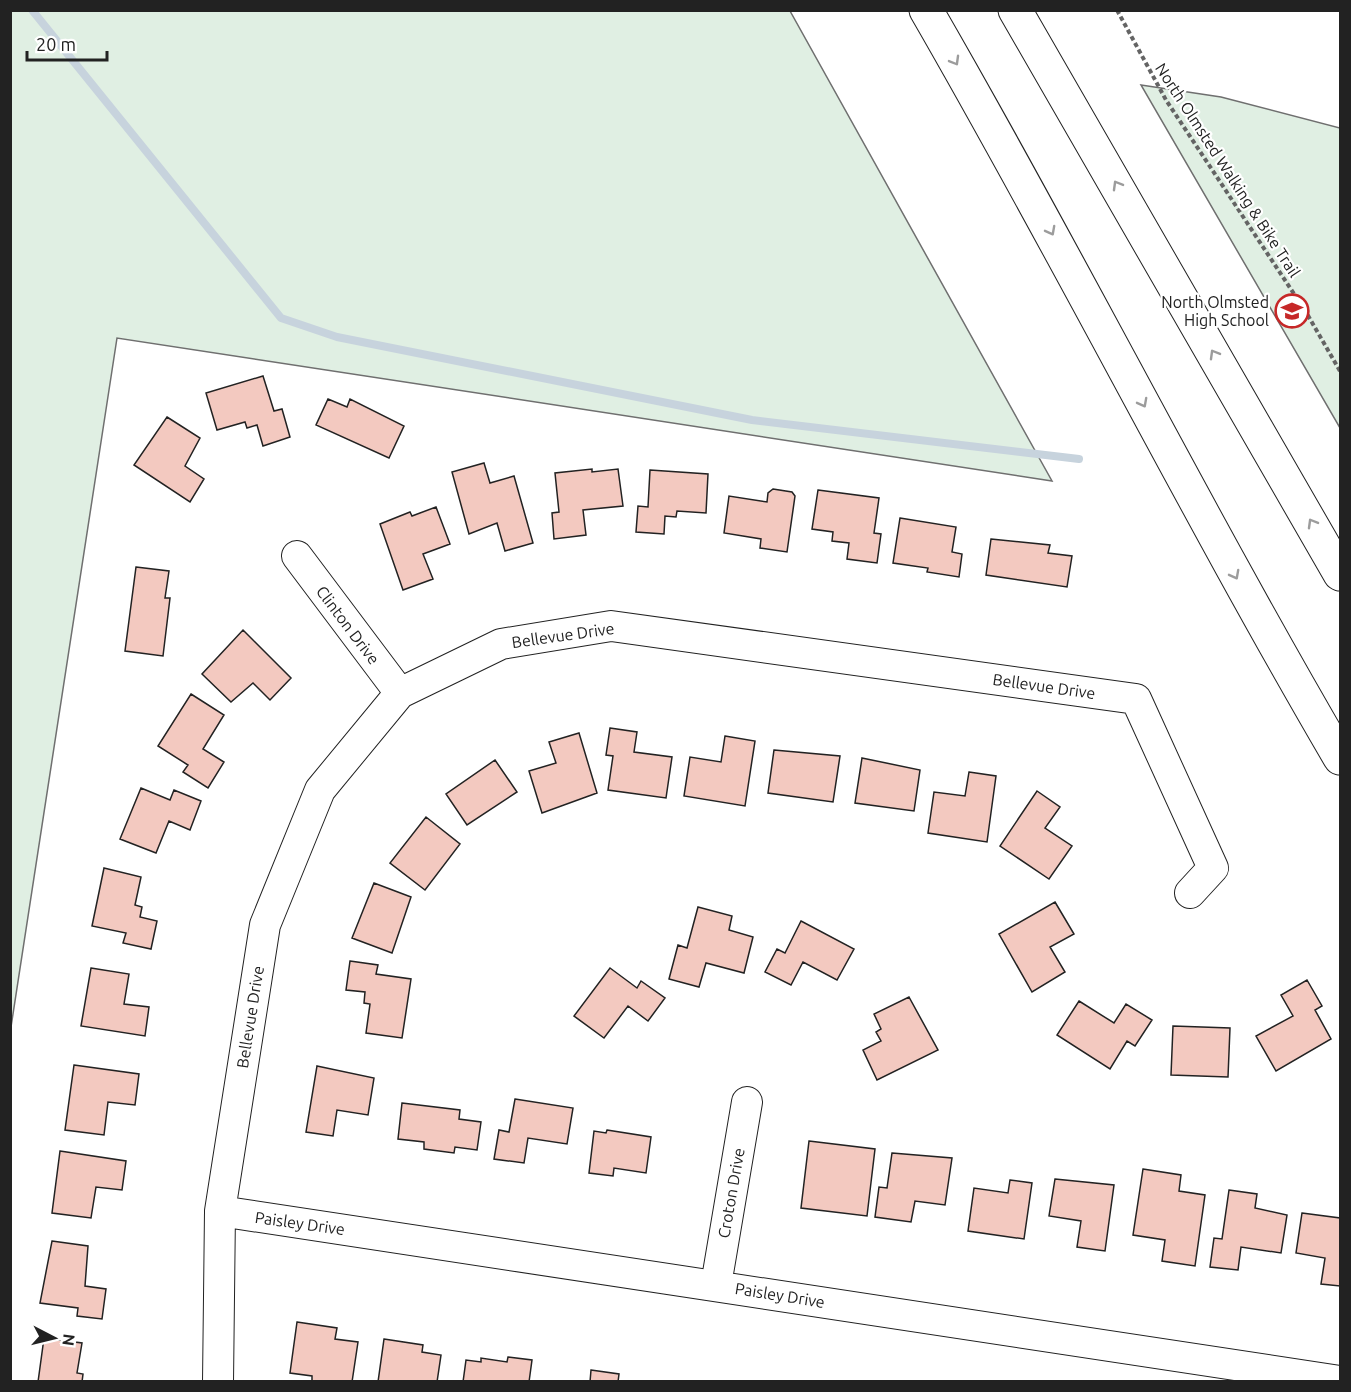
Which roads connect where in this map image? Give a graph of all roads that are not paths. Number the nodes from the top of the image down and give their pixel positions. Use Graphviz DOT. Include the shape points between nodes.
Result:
graph roads {
  1 [pos="926,10"];
  2 [pos="1014,10"];
  3 [pos="297,556"];
  4 [pos="1341,574"];
  5 [pos="400,693"];
  6 [pos="1341,758"];
  7 [pos="1190,893"];
  8 [pos="747,1102"];
  9 [pos="220,1211"];
  10 [pos="716,1285"];
  11 [pos="1341,1381"];
  12 [pos="218,1382"];
  1 -- 6 [label="highway, one-way" via="1015,165 1258,618"];
  4 -- 2 [label="highway, one-way"];
  3 -- 5 [label="street, Clinton Drive"];
  5 -- 7 [label="street, Bellevue Drive" via="501,644 610,626 1136,699 1213,868"];
  5 -- 9 [label="street, Bellevue Drive" via="320,790 265,925"];
  8 -- 10 [label="street, Croton Drive"];
  9 -- 10 [label="street, Paisley Drive"];
  9 -- 12 [label="street, Bellevue Drive"];
  10 -- 11 [label="street, Paisley Drive"];
}
